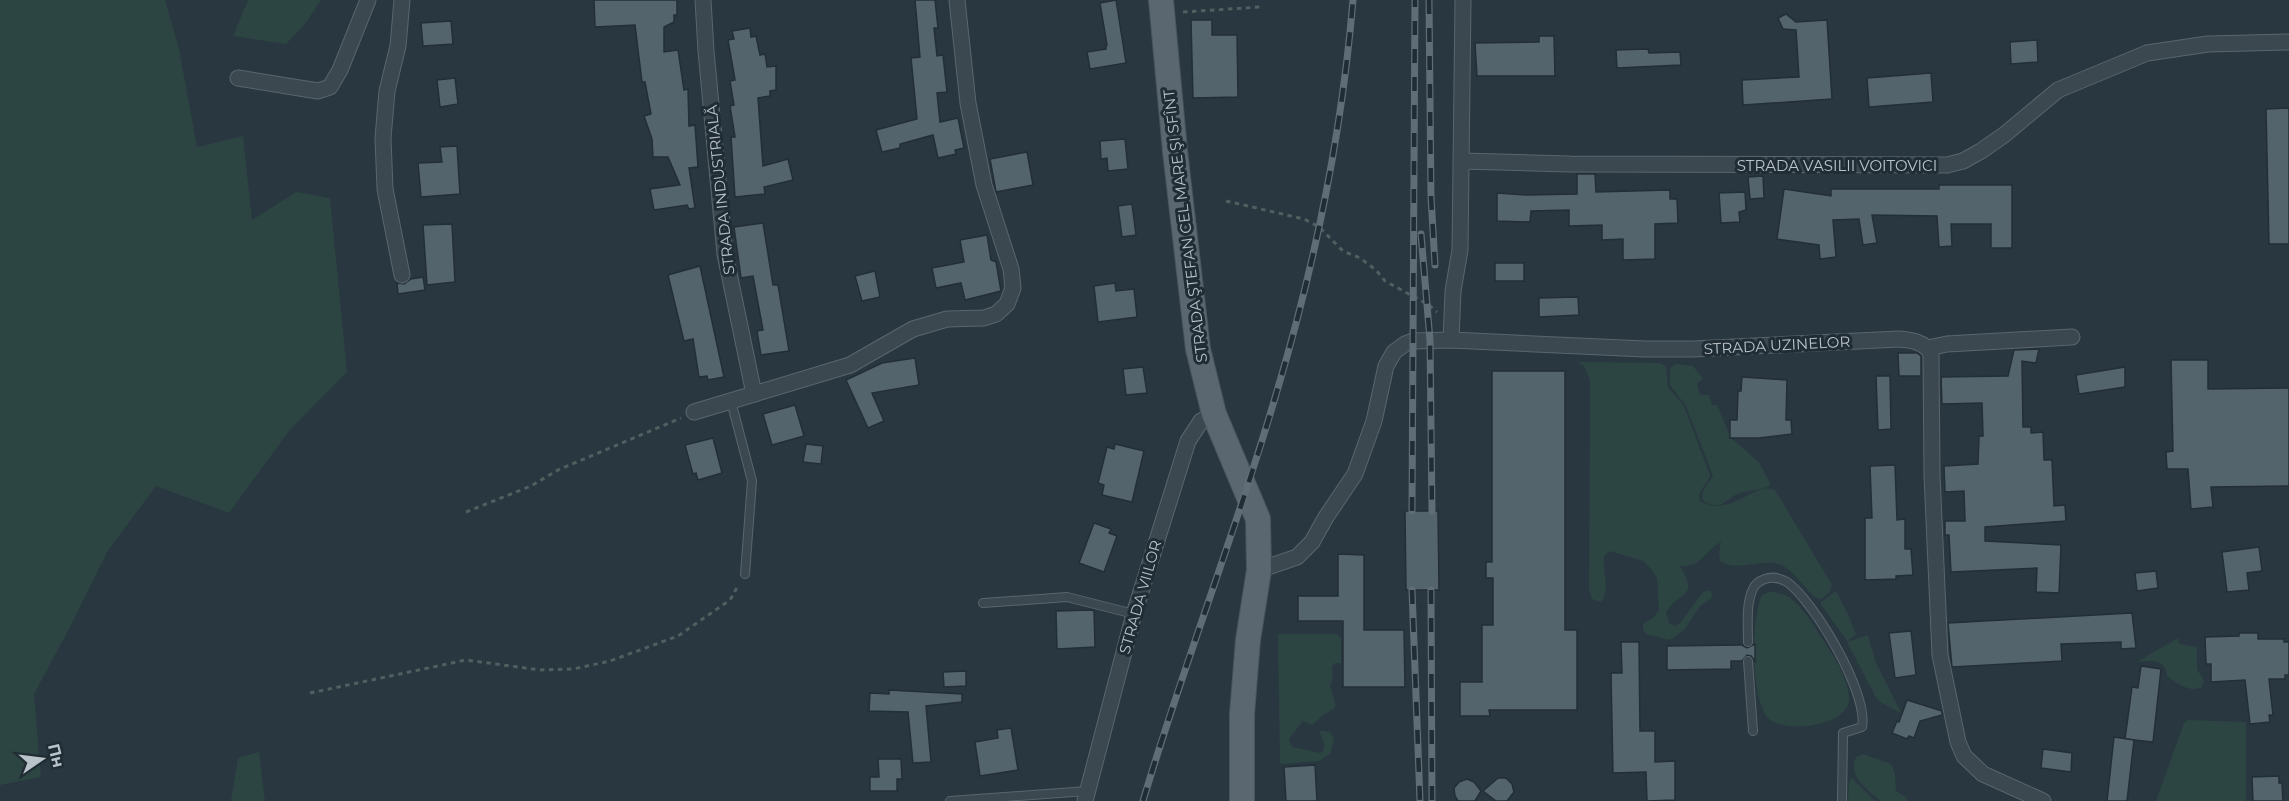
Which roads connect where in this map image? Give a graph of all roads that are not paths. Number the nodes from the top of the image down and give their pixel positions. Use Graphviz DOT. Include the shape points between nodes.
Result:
graph roads {
  1 [pos="368,0"];
  2 [pos="402,0"];
  3 [pos="703,0"];
  4 [pos="957,0"];
  5 [pos="1463,0"];
  6 [pos="1162,7"];
  7 [pos="2289,42"];
  8 [pos="238,78"];
  9 [pos="1461,161"];
  10 [pos="402,275"];
  11 [pos="2072,337"];
  12 [pos="1451,340"];
  13 [pos="1928,348"];
  14 [pos="754,394"];
  15 [pos="731,401"];
  16 [pos="694,412"];
  17 [pos="1214,414"];
  18 [pos="1259,570"];
  19 [pos="745,574"];
  20 [pos="983,603"];
  21 [pos="1134,614"];
  22 [pos="1748,642"];
  23 [pos="1748,661"];
  24 [pos="1753,731"];
  25 [pos="1086,796"];
  26 [pos="950,801"];
  27 [pos="1242,801"];
  28 [pos="1842,801"];
  29 [pos="2043,801"];
  1 -- 8 [label="street" via="330,87 318,91"];
  2 -- 10 [label="street" via="399,46 387,92 383,138 385,189"];
  3 -- 14 [label="street, STRADA INDUSTRIALĂ" via="725,254"];
  4 -- 14 [label="street" via="968,103 984,185 1011,269 1013,288 1006,304 996,314 984,318 947,319 913,329 850,365"];
  5 -- 9 [label="street"];
  6 -- 17 [label="main road, STRADA ŞTEFAN CEL MARE ŞI SFÎNT" via="1192,310"];
  7 -- 9 [label="street, STRADA VASILII VOITOVICI" via="2208,44 2139,56 2058,90 1981,151 1947,165"];
  9 -- 12 [label="street" via="1460,250"];
  11 -- 13 [label="street"];
  12 -- 13 [label="street, STRADA UZINELOR" via="1657,349 1899,339 1919,342"];
  12 -- 18 [label="street, STRADA UZINELOR" via="1413,342 1394,352 1383,374 1370,436 1347,488 1305,550 1286,562"];
  13 -- 29 [label="street" via="1932,364 1932,475 1940,655 1955,732 1964,756 1983,774"];
  14 -- 15 [label="street"];
  15 -- 16 [label="street"];
  15 -- 19 [label="lane" via="752,482"];
  17 -- 18 [label="main road, STRADA ŞTEFAN CEL MARE ŞI SFÎNT" via="1258,519"];
  17 -- 21 [label="street, STRADA VIILOR" via="1201,421 1188,441"];
  18 -- 27 [label="main road, STRADA ŞTEFAN CEL MARE ŞI SFÎNT" via="1242,714"];
  20 -- 21 [label="lane" via="1067,597"];
  21 -- 25 [label="street, STRADA VIILOR"];
  22 -- 28 [label="lane" via="1751,594 1757,583 1768,578 1789,583 1829,635 1854,685 1864,718 1862,727 1843,733"];
  23 -- 24 [label="lane"];
  25 -- 26 [label="lane, STRADA VIILOR"];
}
